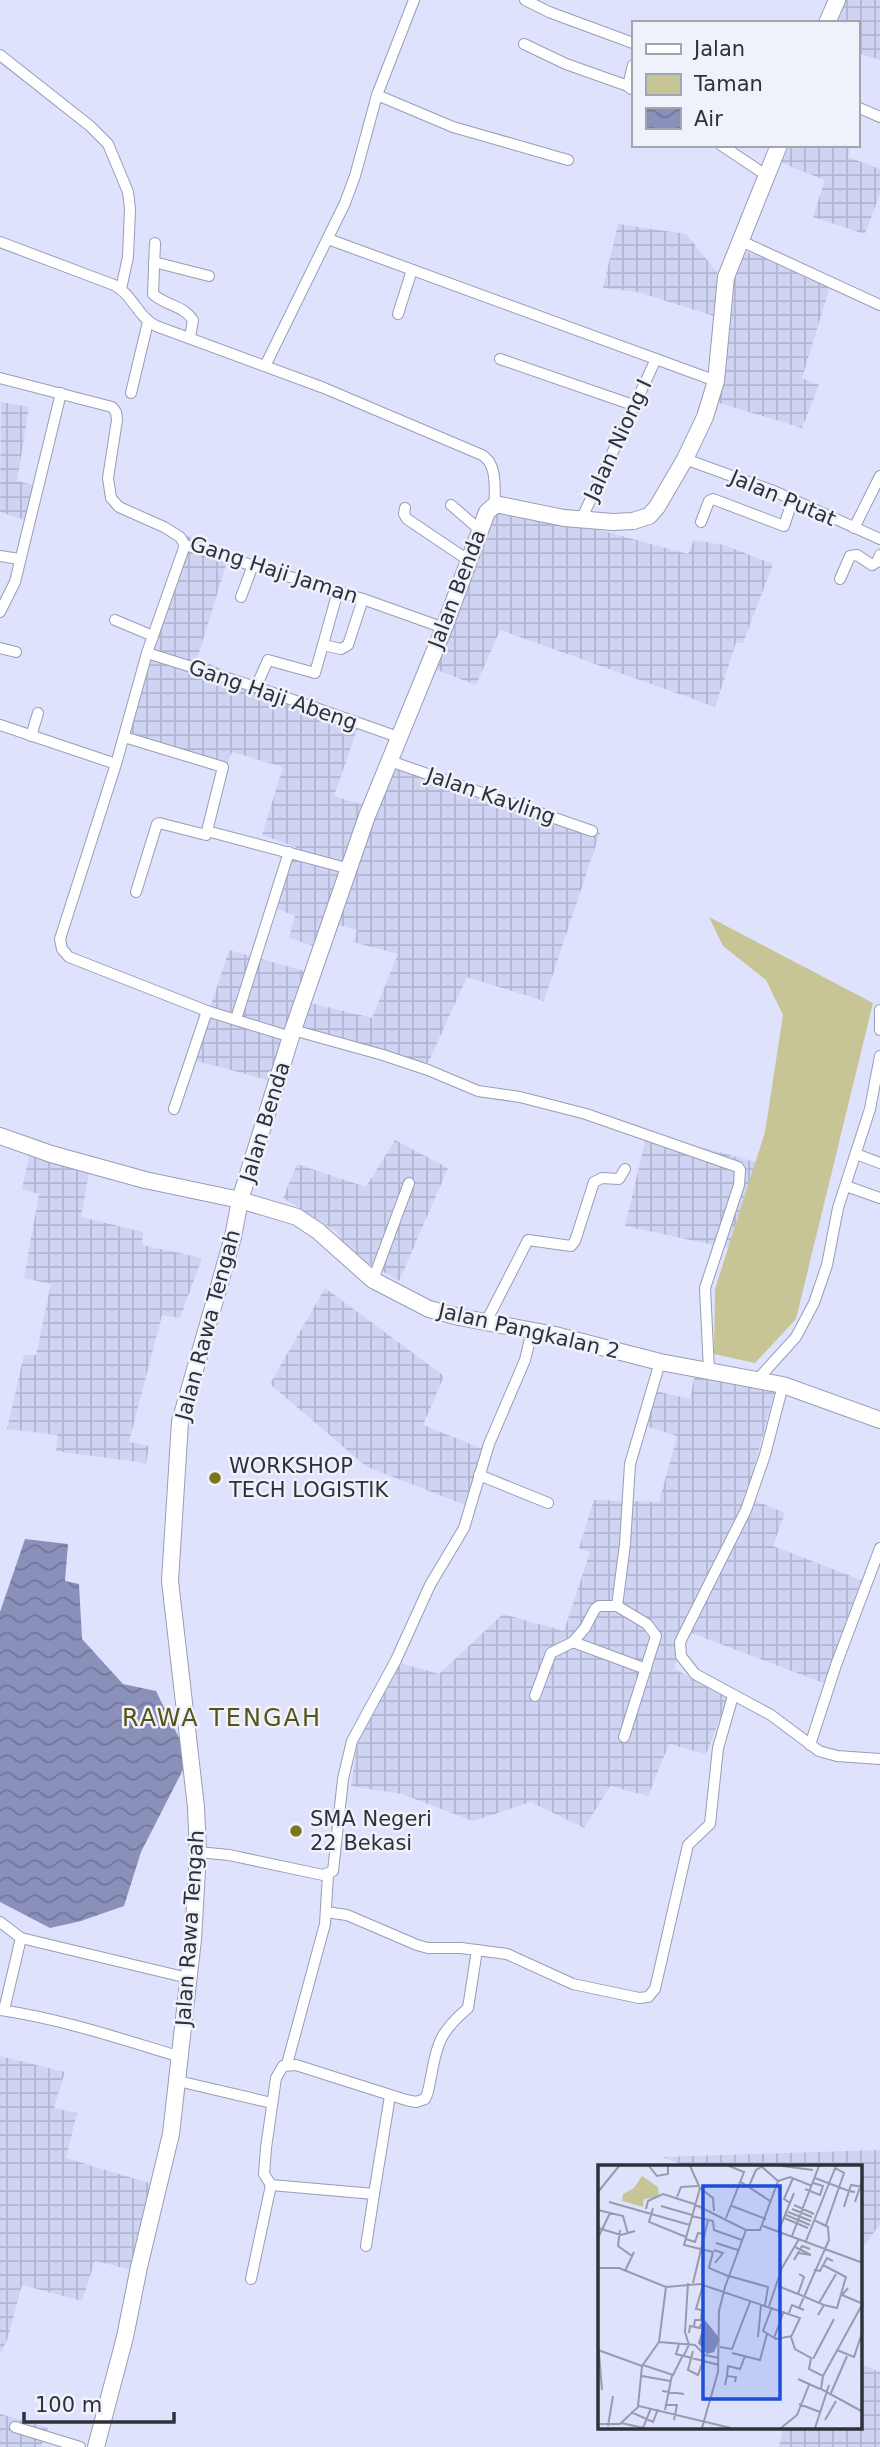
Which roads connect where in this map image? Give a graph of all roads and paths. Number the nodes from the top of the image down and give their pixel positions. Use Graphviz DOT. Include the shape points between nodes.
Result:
graph roads {
  1 [pos="414,0"];
  2 [pos="526,0"];
  3 [pos="837,0"];
  4 [pos="828,21"];
  5 [pos="632,43"];
  6 [pos="524,44"];
  7 [pos="0,55"];
  8 [pos="631,88"];
  9 [pos="377,95"];
  10 [pos="859,108"];
  11 [pos="880,117"];
  12 [pos="724,147"];
  13 [pos="778,147"];
  14 [pos="568,160"];
  15 [pos="766,175"];
  16 [pos="328,239"];
  17 [pos="741,241"];
  18 [pos="0,242"];
  19 [pos="155,243"];
  20 [pos="153,262"];
  21 [pos="412,270"];
  22 [pos="209,276"];
  23 [pos="121,289"];
  24 [pos="880,304"];
  25 [pos="398,314"];
  26 [pos="148,322"];
  27 [pos="190,337"];
  28 [pos="500,359"];
  29 [pos="656,359"];
  30 [pos="265,366"];
  31 [pos="0,378"];
  32 [pos="716,381"];
  33 [pos="61,393"];
  34 [pos="131,393"];
  35 [pos="633,405"];
  36 [pos="685,459"];
  37 [pos="879,480"];
  38 [pos="793,499"];
  39 [pos="451,505"];
  40 [pos="495,505"];
  41 [pos="405,508"];
  42 [pos="581,520"];
  43 [pos="701,522"];
  44 [pos="854,528"];
  45 [pos="480,530"];
  46 [pos="880,539"];
  47 [pos="185,545"];
  48 [pos="880,555"];
  49 [pos="0,556"];
  50 [pos="19,559"];
  51 [pos="468,560"];
  52 [pos="253,565"];
  53 [pos="840,579"];
  54 [pos="338,591"];
  55 [pos="241,597"];
  56 [pos="363,599"];
  57 [pos="0,611"];
  58 [pos="115,620"];
  59 [pos="444,628"];
  60 [pos="153,636"];
  61 [pos="323,645"];
  62 [pos="0,648"];
  63 [pos="16,652"];
  64 [pos="147,653"];
  65 [pos="256,687"];
  66 [pos="38,713"];
  67 [pos="0,726"];
  68 [pos="31,736"];
  69 [pos="124,737"];
  70 [pos="398,737"];
  71 [pos="390,761"];
  72 [pos="116,764"];
  73 [pos="207,831"];
  74 [pos="592,831"];
  75 [pos="289,852"];
  76 [pos="350,869"];
  77 [pos="136,892"];
  78 [pos="880,1010"];
  79 [pos="207,1011"];
  80 [pos="236,1019"];
  81 [pos="880,1030"];
  82 [pos="292,1033"];
  83 [pos="880,1056"];
  84 [pos="174,1109"];
  85 [pos="875,1110"];
  86 [pos="0,1136"];
  87 [pos="856,1154"];
  88 [pos="880,1163"];
  89 [pos="625,1169"];
  90 [pos="409,1184"];
  91 [pos="846,1186"];
  92 [pos="880,1198"];
  93 [pos="240,1200"];
  94 [pos="373,1280"];
  95 [pos="486,1322"];
  96 [pos="532,1331"];
  97 [pos="660,1362"];
  98 [pos="709,1370"];
  99 [pos="757,1380"];
  100 [pos="783,1385"];
  101 [pos="880,1420"];
  102 [pos="479,1475"];
  103 [pos="548,1503"];
  104 [pos="880,1548"];
  105 [pos="617,1606"];
  106 [pos="573,1642"];
  107 [pos="646,1670"];
  108 [pos="535,1696"];
  109 [pos="733,1696"];
  110 [pos="624,1737"];
  111 [pos="810,1745"];
  112 [pos="880,1759"];
  113 [pos="198,1852"];
  114 [pos="328,1875"];
  115 [pos="326,1912"];
  116 [pos="0,1922"];
  117 [pos="20,1938"];
  118 [pos="477,1950"];
  119 [pos="188,1978"];
  120 [pos="2,2010"];
  121 [pos="181,2057"];
  122 [pos="287,2064"];
  123 [pos="178,2081"];
  124 [pos="390,2096"];
  125 [pos="272,2103"];
  126 [pos="271,2185"];
  127 [pos="374,2194"];
  128 [pos="366,2246"];
  129 [pos="251,2279"];
  130 [pos="15,2427"];
  131 [pos="80,2447"];
  132 [pos="96,2447"];
  1 -- 9 [label="street"];
  2 -- 5 [label="street"];
  3 -- 4 [label="street"];
  6 -- 8 [label="street"];
  7 -- 23 [label="street" via="108,144 128,192 130,209"];
  9 -- 14 [label="street" via="453,127"];
  9 -- 16 [label="street" via="355,176"];
  10 -- 11 [label="street"];
  12 -- 15 [label="street"];
  13 -- 15 [label="street, Jalan Benda"];
  15 -- 17 [label="street, Jalan Benda"];
  16 -- 21 [label="street"];
  16 -- 30 [label="street"];
  17 -- 24 [label="street"];
  17 -- 32 [label="street, Jalan Benda" via="723,293"];
  18 -- 23 [label="street"];
  19 -- 20 [label="street"];
  20 -- 22 [label="street"];
  20 -- 27 [label="street" via="153,294 186,311 192,320"];
  21 -- 25 [label="street"];
  21 -- 29 [label="street"];
  23 -- 26 [label="street"];
  26 -- 27 [label="street"];
  26 -- 34 [label="street"];
  27 -- 30 [label="street"];
  28 -- 35 [label="street"];
  29 -- 32 [label="street"];
  29 -- 35 [label="street, Jalan Niong I"];
  30 -- 40 [label="street" via="489,459"];
  31 -- 33 [label="street, Gang Haji Jaman"];
  32 -- 36 [label="street, Jalan Benda"];
  33 -- 47 [label="street, Gang Haji Jaman" via="112,407 116,412 108,478 111,498 119,507 180,537"];
  33 -- 50 [label="street"];
  35 -- 42 [label="street, Jalan Niong I"];
  36 -- 38 [label="street, Jalan Putat"];
  36 -- 42 [label="street, Jalan Benda" via="649,516 633,522"];
  37 -- 44 [label="street"];
  38 -- 43 [label="street" via="784,526 713,499"];
  38 -- 44 [label="street, Jalan Putat"];
  39 -- 45 [label="street"];
  40 -- 42 [label="street, Jalan Benda"];
  40 -- 45 [label="street, Jalan Benda"];
  41 -- 51 [label="street" via="407,519"];
  44 -- 46 [label="street, Jalan Putat"];
  45 -- 51 [label="street, Jalan Benda"];
  47 -- 52 [label="street, Gang Haji Jaman"];
  47 -- 60 [label="street"];
  48 -- 53 [label="street" via="872,565 857,555 850,556"];
  49 -- 50 [label="street"];
  50 -- 57 [label="street" via="15,582"];
  51 -- 59 [label="street, Jalan Benda"];
  52 -- 54 [label="street, Gang Haji Jaman"];
  52 -- 55 [label="street"];
  54 -- 56 [label="street, Gang Haji Jaman"];
  54 -- 61 [label="street"];
  56 -- 59 [label="street, Gang Haji Jaman"];
  56 -- 61 [label="street" via="348,645 341,649"];
  58 -- 60 [label="street"];
  59 -- 70 [label="street, Jalan Benda"];
  60 -- 64 [label="street"];
  61 -- 65 [label="street" via="315,673 268,660"];
  62 -- 63 [label="street"];
  64 -- 65 [label="street, Gang Haji Abeng"];
  64 -- 69 [label="street"];
  65 -- 70 [label="street, Gang Haji Abeng"];
  66 -- 68 [label="street"];
  67 -- 68 [label="street"];
  68 -- 72 [label="street"];
  69 -- 72 [label="street"];
  69 -- 73 [label="street" via="223,765"];
  70 -- 71 [label="street, Jalan Benda"];
  71 -- 74 [label="street, Jalan Kavling"];
  71 -- 76 [label="street, Jalan Benda"];
  72 -- 79 [label="street" via="60,939 62,949 69,957"];
  73 -- 75 [label="street"];
  73 -- 77 [label="street" via="203,836 157,824"];
  75 -- 76 [label="street"];
  75 -- 80 [label="street"];
  76 -- 82 [label="street, Jalan Benda"];
  78 -- 81 [label="street"];
  79 -- 80 [label="street"];
  79 -- 84 [label="street"];
  80 -- 82 [label="street"];
  82 -- 93 [label="street, Jalan Benda"];
  82 -- 98 [label="street" via="394,1059 478,1091 586,1114 738,1167 738,1185 705,1289"];
  83 -- 85 [label="street"];
  85 -- 87 [label="street"];
  86 -- 93 [label="street, Jalan Pangkalan 2" via="145,1180"];
  87 -- 88 [label="street"];
  87 -- 91 [label="street"];
  89 -- 95 [label="street" via="619,1180 594,1182 571,1247 528,1240"];
  90 -- 94 [label="street"];
  91 -- 92 [label="street"];
  91 -- 99 [label="street" via="814,1303 796,1337"];
  93 -- 94 [label="street, Jalan Pangkalan 2" via="297,1217"];
  93 -- 113 [label="street, Jalan Rawa Tengah" via="178,1440 170,1581"];
  94 -- 95 [label="street, Jalan Pangkalan 2" via="429,1309"];
  95 -- 96 [label="street, Jalan Pangkalan 2"];
  96 -- 97 [label="street, Jalan Pangkalan 2"];
  96 -- 102 [label="street"];
  97 -- 98 [label="street, Jalan Pangkalan 2"];
  97 -- 105 [label="street" via="630,1464"];
  98 -- 99 [label="street, Jalan Pangkalan 2"];
  99 -- 100 [label="street, Jalan Pangkalan 2"];
  100 -- 101 [label="street, Jalan Pangkalan 2"];
  100 -- 109 [label="street" via="746,1510 680,1642 681,1656 695,1675"];
  102 -- 103 [label="street"];
  102 -- 114 [label="street" via="464,1528 430,1585 352,1741 343,1779 335,1866"];
  104 -- 111 [label="street"];
  105 -- 106 [label="street" via="595,1609"];
  105 -- 107 [label="street" via="647,1624 656,1636"];
  106 -- 107 [label="street"];
  106 -- 108 [label="street" via="551,1653"];
  107 -- 110 [label="street"];
  109 -- 111 [label="street" via="771,1715"];
  109 -- 118 [label="street" via="719,1741 710,1824 688,1845 652,1994 639,1998 573,1984 508,1954"];
  111 -- 112 [label="street" via="827,1754"];
  113 -- 114 [label="street"];
  113 -- 119 [label="street, Jalan Rawa Tengah"];
  114 -- 115 [label="street"];
  115 -- 118 [label="street" via="347,1915 417,1945"];
  115 -- 122 [label="street"];
  116 -- 117 [label="street"];
  117 -- 119 [label="street"];
  117 -- 120 [label="street"];
  118 -- 124 [label="street" via="468,2008 444,2031 425,2099 416,2102"];
  119 -- 121 [label="street, Jalan Rawa Tengah"];
  120 -- 121 [label="street" via="96,2031"];
  121 -- 123 [label="street, Jalan Rawa Tengah"];
  122 -- 124 [label="street"];
  122 -- 125 [label="street" via="278,2071"];
  123 -- 125 [label="street"];
  123 -- 132 [label="street, Jalan Rawa Tengah" via="164,2169"];
  124 -- 127 [label="street"];
  125 -- 126 [label="street" via="264,2172"];
  126 -- 127 [label="street"];
  126 -- 129 [label="street"];
  127 -- 128 [label="street"];
  130 -- 131 [label="street"];
}
